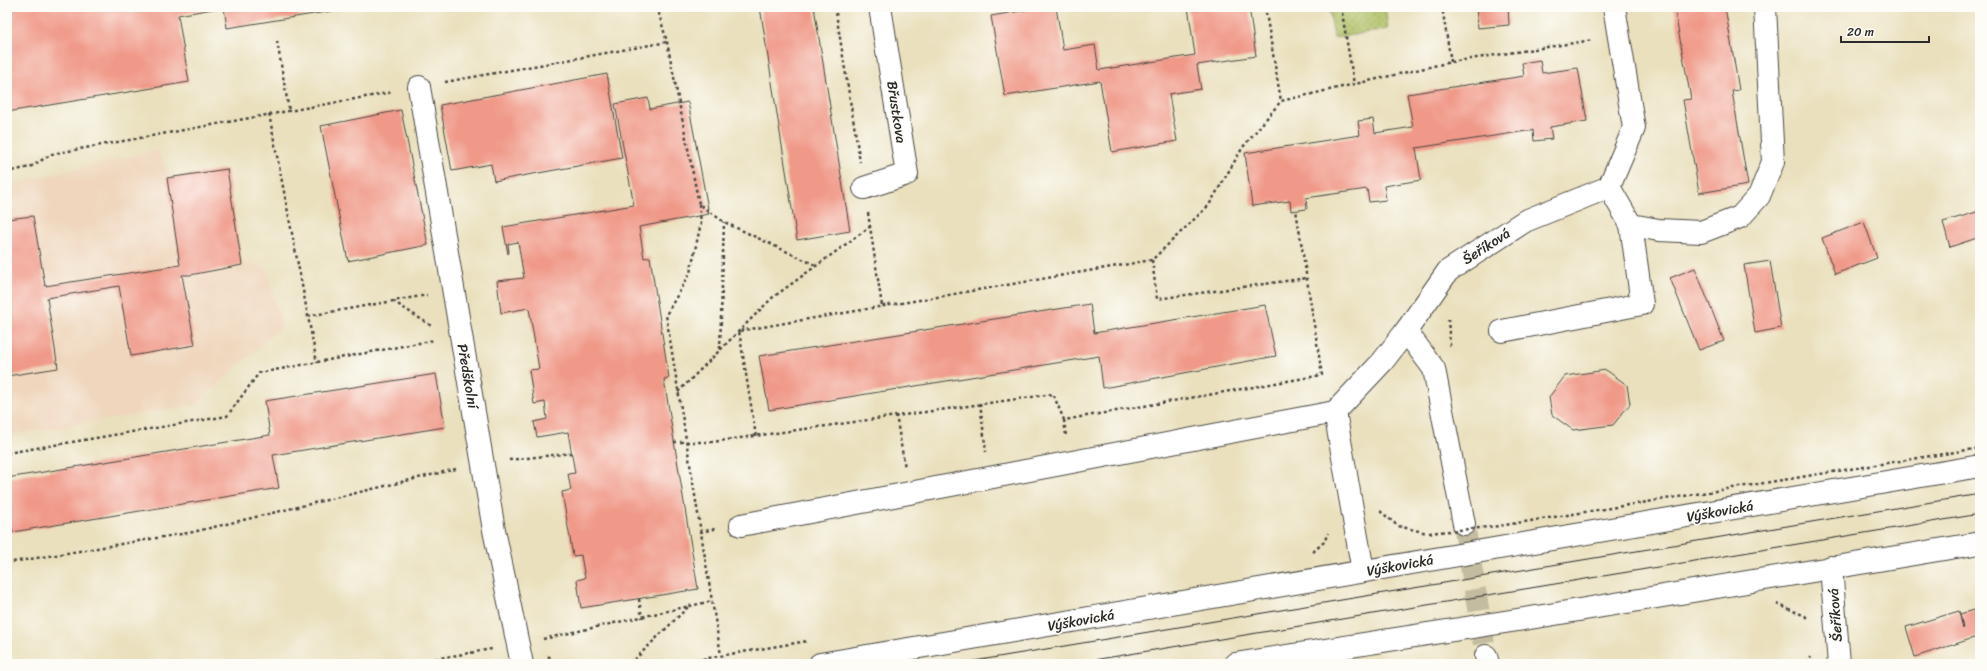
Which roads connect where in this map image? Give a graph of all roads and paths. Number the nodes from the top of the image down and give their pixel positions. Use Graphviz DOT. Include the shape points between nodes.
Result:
graph roads {
  1 [pos="656,7"];
  2 [pos="835,7"];
  3 [pos="880,7"];
  4 [pos="1264,7"];
  5 [pos="1341,7"];
  6 [pos="1442,7"];
  7 [pos="1614,7"];
  8 [pos="1765,7"];
  9 [pos="1619,36"];
  10 [pos="277,41"];
  11 [pos="667,42"];
  12 [pos="1451,62"];
  13 [pos="1354,84"];
  14 [pos="419,87"];
  15 [pos="1281,101"];
  16 [pos="289,111"];
  17 [pos="269,114"];
  18 [pos="7,172"];
  19 [pos="1609,187"];
  20 [pos="864,188"];
  21 [pos="699,204"];
  22 [pos="1296,210"];
  23 [pos="724,222"];
  24 [pos="1631,225"];
  25 [pos="871,226"];
  26 [pos="1152,260"];
  27 [pos="815,265"];
  28 [pos="1307,278"];
  29 [pos="453,290"];
  30 [pos="393,301"];
  31 [pos="882,306"];
  32 [pos="308,316"];
  33 [pos="739,330"];
  34 [pos="1406,331"];
  35 [pos="1502,331"];
  36 [pos="455,336"];
  37 [pos="720,350"];
  38 [pos="317,363"];
  39 [pos="678,392"];
  40 [pos="980,403"];
  41 [pos="1335,412"];
  42 [pos="896,415"];
  43 [pos="756,436"];
  44 [pos="685,440"];
  45 [pos="674,442"];
  46 [pos="1980,448"];
  47 [pos="7,453"];
  48 [pos="572,453"];
  49 [pos="484,463"];
  50 [pos="1980,466"];
  51 [pos="988,478"];
  52 [pos="909,493"];
  53 [pos="1352,504"];
  54 [pos="1464,524"];
  55 [pos="741,525"];
  56 [pos="1331,529"];
  57 [pos="1980,543"];
  58 [pos="1310,554"];
  59 [pos="7,564"];
  60 [pos="1831,567"];
  61 [pos="1364,571"];
  62 [pos="639,599"];
  63 [pos="712,602"];
  64 [pos="688,607"];
  65 [pos="642,618"];
  66 [pos="815,639"];
  67 [pos="525,650"];
  68 [pos="721,655"];
  69 [pos="406,664"];
  70 [pos="630,664"];
  71 [pos="673,664"];
  72 [pos="820,664"];
  73 [pos="1235,664"];
  74 [pos="1839,664"];
  1 -- 11 [label="path"];
  2 -- 20 [label="path"];
  3 -- 20 [label="street, Břustkova" via="907,174"];
  4 -- 15 [label="path"];
  5 -- 13 [label="path"];
  6 -- 12 [label="path"];
  7 -- 9 [label="street"];
  8 -- 24 [label="street" via="1773,162 1759,196 1740,216 1701,232 1659,230"];
  9 -- 12 [label="path"];
  9 -- 19 [label="street" via="1634,128"];
  10 -- 16 [label="path"];
  11 -- 14 [label="path"];
  11 -- 21 [label="path"];
  12 -- 13 [label="path"];
  13 -- 15 [label="path"];
  14 -- 16 [label="path"];
  14 -- 29 [label="street, Předškolní"];
  15 -- 26 [label="path" via="1243,147 1209,205"];
  16 -- 17 [label="path"];
  17 -- 18 [label="path" via="52,154 30,167"];
  17 -- 32 [label="path"];
  19 -- 24 [label="street"];
  19 -- 34 [label="street, Šeříková" via="1525,221 1448,271"];
  20 -- 25 [label="path"];
  21 -- 23 [label="path"];
  21 -- 39 [label="path" via="701,223 690,273 666,315"];
  22 -- 28 [label="path"];
  23 -- 27 [label="path"];
  23 -- 37 [label="path"];
  24 -- 35 [label="street" via="1642,304"];
  25 -- 27 [label="path"];
  25 -- 31 [label="path"];
  26 -- 28 [label="path" via="1157,299"];
  26 -- 31 [label="path"];
  27 -- 33 [label="path" via="772,298"];
  28 -- 40 [label="path" via="1322,375 1064,420 1053,394"];
  29 -- 30 [label="path"];
  29 -- 36 [label="street, Předškolní"];
  30 -- 32 [label="path"];
  30 -- 36 [label="path"];
  31 -- 33 [label="path"];
  32 -- 38 [label="path"];
  33 -- 37 [label="path"];
  33 -- 43 [label="path"];
  34 -- 41 [label="street, Šeříková" via="1383,361"];
  34 -- 54 [label="street" via="1434,369"];
  36 -- 38 [label="path"];
  36 -- 49 [label="street, Předškolní"];
  37 -- 39 [label="path"];
  38 -- 47 [label="path" via="259,373 227,416"];
  39 -- 44 [label="path"];
  40 -- 42 [label="path"];
  40 -- 51 [label="path"];
  41 -- 51 [label="street"];
  41 -- 53 [label="street"];
  42 -- 43 [label="path"];
  42 -- 52 [label="path"];
  43 -- 44 [label="path" via="712,442"];
  44 -- 45 [label="path"];
  44 -- 63 [label="path"];
  46 -- 53 [label="path, bridge" via="1499,526 1429,533 1398,526 1381,512 1372,497"];
  48 -- 49 [label="path"];
  49 -- 59 [label="path" via="193,532"];
  49 -- 67 [label="street, Předškolní" via="494,530"];
  50 -- 61 [label="street, Výškovická"];
  51 -- 52 [label="street"];
  52 -- 55 [label="street"];
  53 -- 61 [label="street"];
  56 -- 58 [label="path" via="1324,542"];
  57 -- 60 [label="street"];
  60 -- 73 [label="street" via="1549,615"];
  60 -- 74 [label="street, Šeříková"];
  61 -- 72 [label="street, Výškovická"];
  62 -- 65 [label="path"];
  63 -- 64 [label="path"];
  63 -- 68 [label="path"];
  64 -- 65 [label="path"];
  64 -- 70 [label="path"];
  65 -- 67 [label="path"];
  66 -- 68 [label="path"];
  67 -- 69 [label="path"];
  68 -- 71 [label="path"];
}
